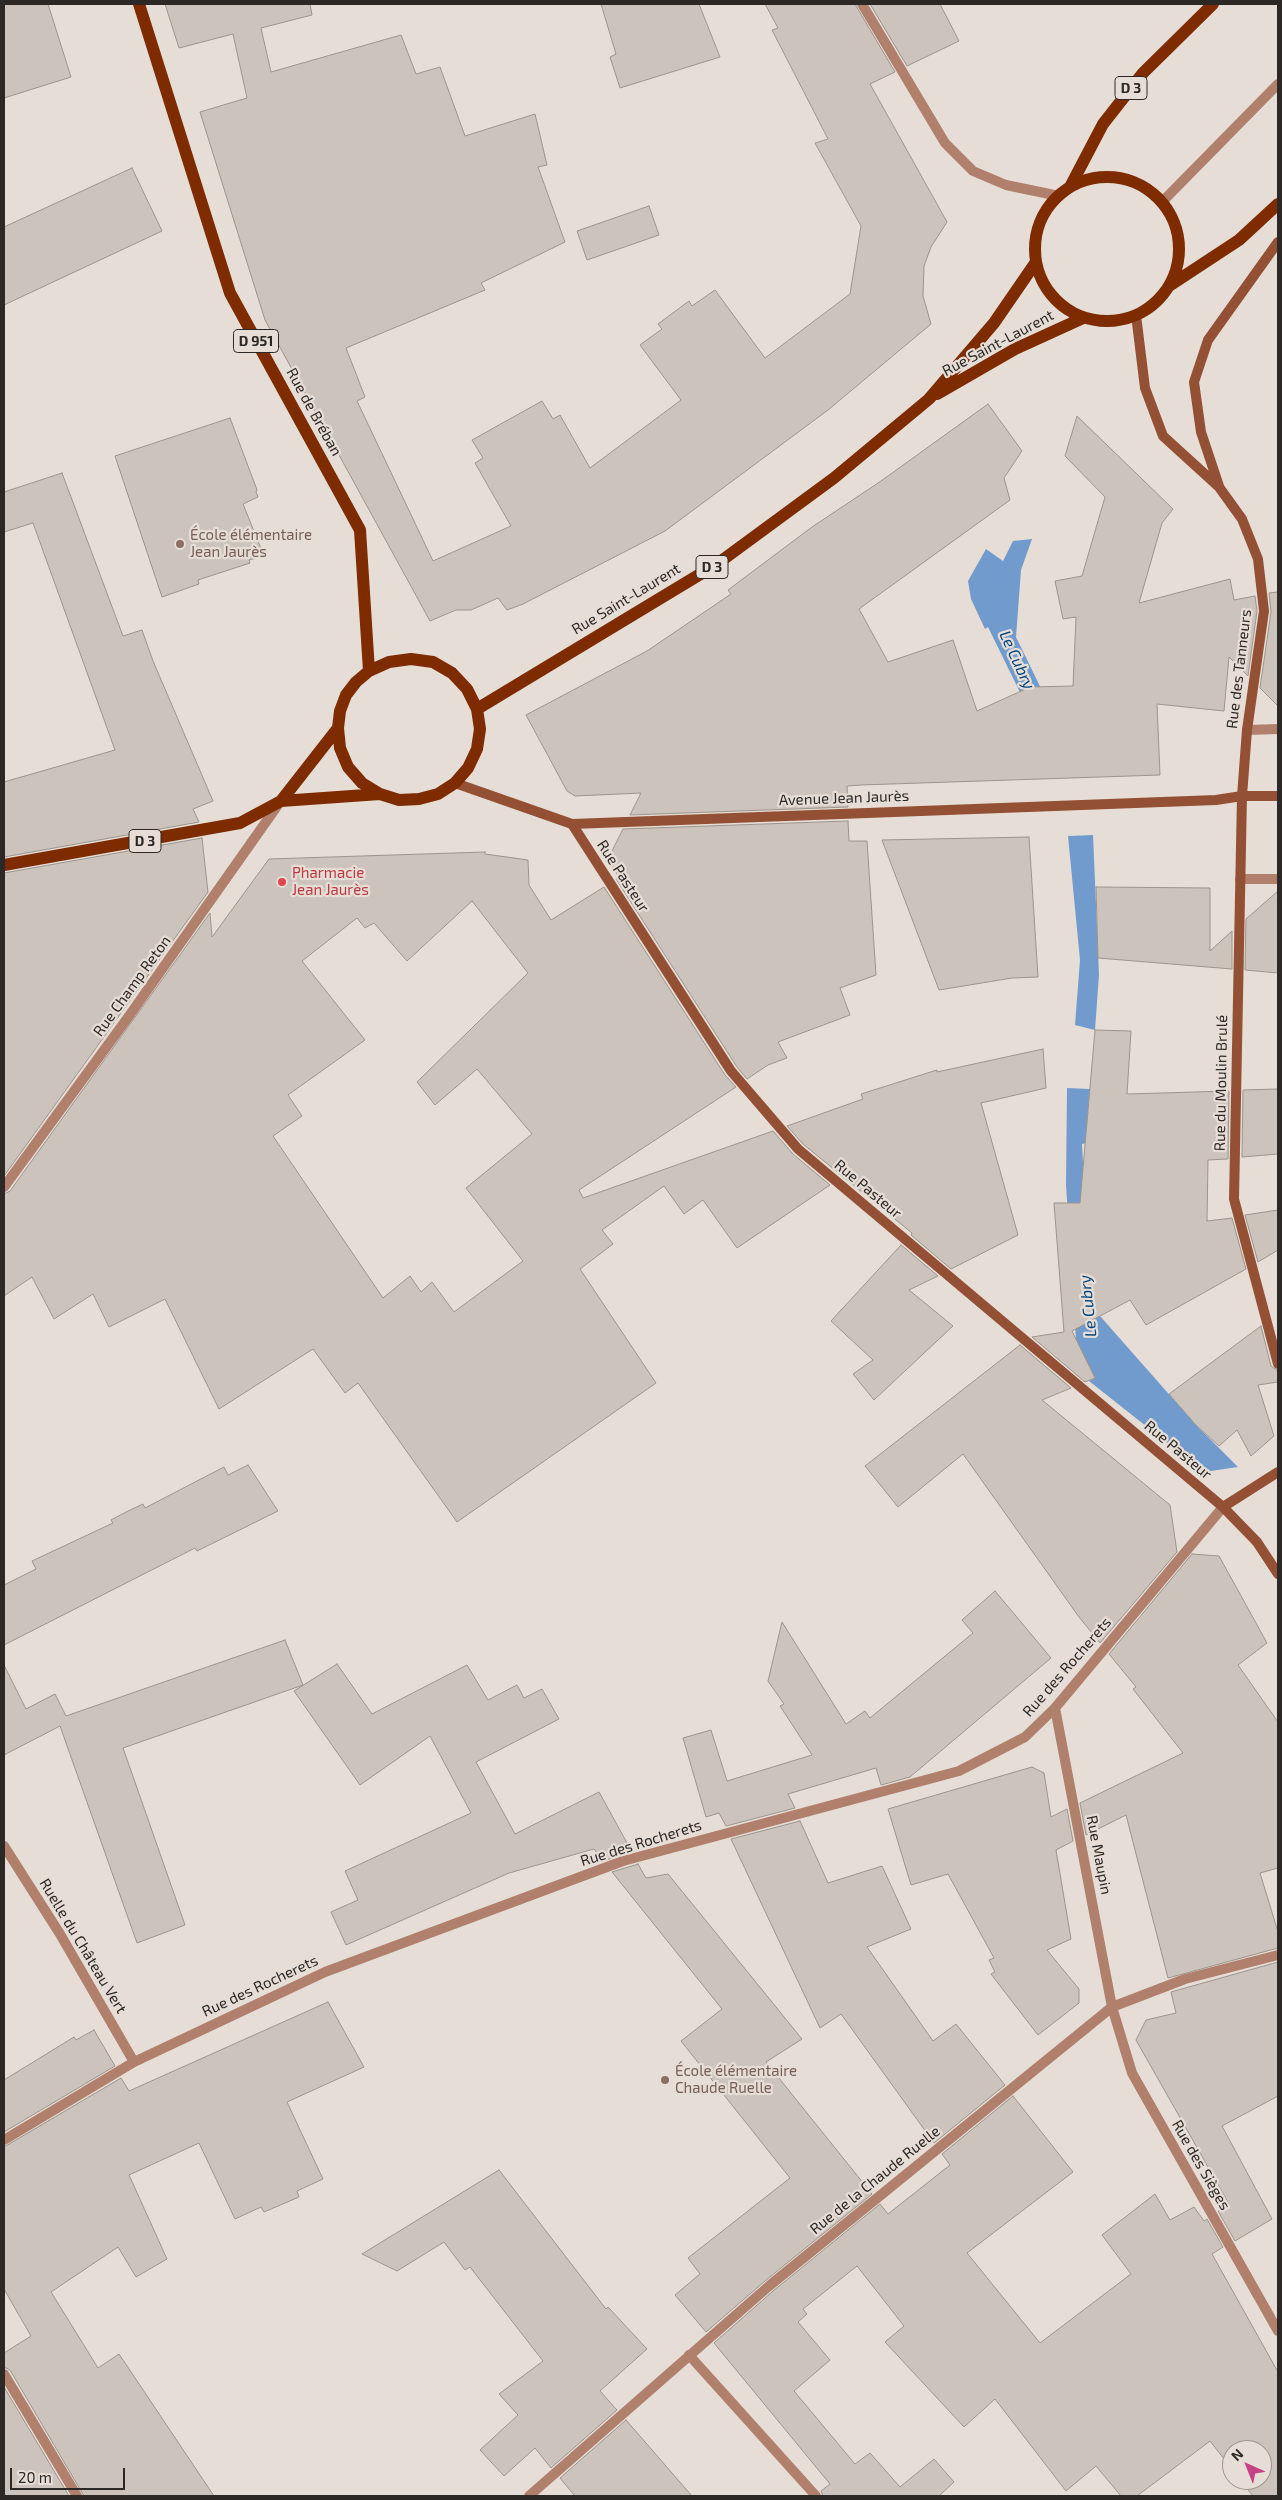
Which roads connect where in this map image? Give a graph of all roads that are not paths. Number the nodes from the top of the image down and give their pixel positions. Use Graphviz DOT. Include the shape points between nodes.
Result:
graph roads {
  1 [pos="139,4"];
  2 [pos="862,4"];
  3 [pos="1213,4"];
  4 [pos="1278,84"];
  5 [pos="1070,187"];
  6 [pos="1058,196"];
  7 [pos="1162,202"];
  8 [pos="1278,204"];
  9 [pos="1278,242"];
  10 [pos="1036,262"];
  11 [pos="1169,286"];
  12 [pos="1136,315"];
  13 [pos="1083,318"];
  14 [pos="929,399"];
  15 [pos="1219,487"];
  16 [pos="369,671"];
  17 [pos="477,709"];
  18 [pos="338,728"];
  19 [pos="1278,729"];
  20 [pos="1247,730"];
  21 [pos="455,783"];
  22 [pos="380,794"];
  23 [pos="1242,796"];
  24 [pos="1278,796"];
  25 [pos="281,801"];
  26 [pos="572,824"];
  27 [pos="4,865"];
  28 [pos="1240,878"];
  29 [pos="1278,879"];
  30 [pos="4,1187"];
  31 [pos="1278,1364"];
  32 [pos="1278,1472"];
  33 [pos="1223,1507"];
  34 [pos="1278,1574"];
  35 [pos="1055,1708"];
  36 [pos="4,1846"];
  37 [pos="1278,1955"];
  38 [pos="1112,2007"];
  39 [pos="134,2062"];
  40 [pos="4,2140"];
  41 [pos="1278,2331"];
  42 [pos="689,2355"];
  43 [pos="4,2374"];
  44 [pos="77,2496"];
  45 [pos="529,2496"];
  46 [pos="816,2496"];
  1 -- 16 [label="main road, Rue de Bréban / D 951" via="230,293 360,530"];
  2 -- 6 [label="street" via="945,143 973,171 1006,185"];
  3 -- 5 [label="main road, D 3" via="1143,73 1103,124"];
  4 -- 7 [label="street"];
  5 -- 6 [label="main road"];
  5 -- 7 [label="main road" via="1102,178 1128,180 1147,189"];
  6 -- 10 [label="main road" via="1041,223 1036,238"];
  7 -- 11 [label="main road" via="1173,221 1179,243 1177,266"];
  8 -- 11 [label="main road" via="1239,240"];
  9 -- 15 [label="main road" via="1208,340 1194,382 1201,432"];
  10 -- 13 [label="main road" via="1040,277 1057,302"];
  10 -- 14 [label="main road, Rue Saint-Laurent / D 3" via="994,323"];
  11 -- 12 [label="main road" via="1155,303"];
  12 -- 13 [label="main road" via="1118,320"];
  12 -- 15 [label="main road, Rue des Tanneurs" via="1145,388 1164,436"];
  13 -- 14 [label="main road, Rue Saint-Laurent / D 3" via="1015,349"];
  14 -- 17 [label="main road, Rue Saint-Laurent / D 3" via="834,478 716,564"];
  15 -- 20 [label="main road, Rue des Tanneurs" via="1242,519 1258,559 1264,611"];
  16 -- 17 [label="main road" via="396,660 433,662 452,673 467,689"];
  16 -- 18 [label="main road" via="346,695"];
  17 -- 21 [label="main road" via="480,729 477,749 468,768"];
  18 -- 22 [label="main road" via="340,748 348,767 362,783"];
  18 -- 25 [label="main road, D 3"];
  19 -- 20 [label="street"];
  20 -- 23 [label="main road, Rue des Tanneurs"];
  21 -- 22 [label="main road" via="438,794 419,799 399,800"];
  21 -- 26 [label="main road, Avenue Jean Jaurès"];
  22 -- 25 [label="main road, D 3"];
  23 -- 24 [label="main road, Avenue Jean Jaurès"];
  23 -- 26 [label="main road, Avenue Jean Jaurès" via="1216,800"];
  23 -- 28 [label="main road, Rue du Moulin Brulé"];
  25 -- 27 [label="main road, D 3" via="240,823 215,829"];
  25 -- 30 [label="street, Rue Champ Reton" via="130,1016"];
  26 -- 33 [label="main road, Rue Pasteur" via="731,1071 798,1149"];
  28 -- 29 [label="street"];
  28 -- 31 [label="main road, Rue du Moulin Brulé" via="1234,1199"];
  32 -- 33 [label="main road"];
  33 -- 34 [label="main road, Rue Pasteur" via="1257,1542"];
  33 -- 35 [label="street, Rue des Rocherets"];
  35 -- 38 [label="street, Rue Maupin"];
  35 -- 39 [label="street, Rue des Rocherets" via="1025,1737 959,1771 623,1861 326,1972"];
  36 -- 39 [label="street, Ruelle du Château Vert" via="60,1934"];
  37 -- 38 [label="street, Rue de la Chaude Ruelle" via="1185,1979"];
  38 -- 41 [label="street, Rue des Sièges" via="1132,2073"];
  38 -- 42 [label="street, Rue de la Chaude Ruelle" via="768,2286"];
  39 -- 40 [label="street, Rue des Rocherets"];
  42 -- 45 [label="street, Rue de la Chaude Ruelle"];
  42 -- 46 [label="street"];
  43 -- 44 [label="street"];
}
